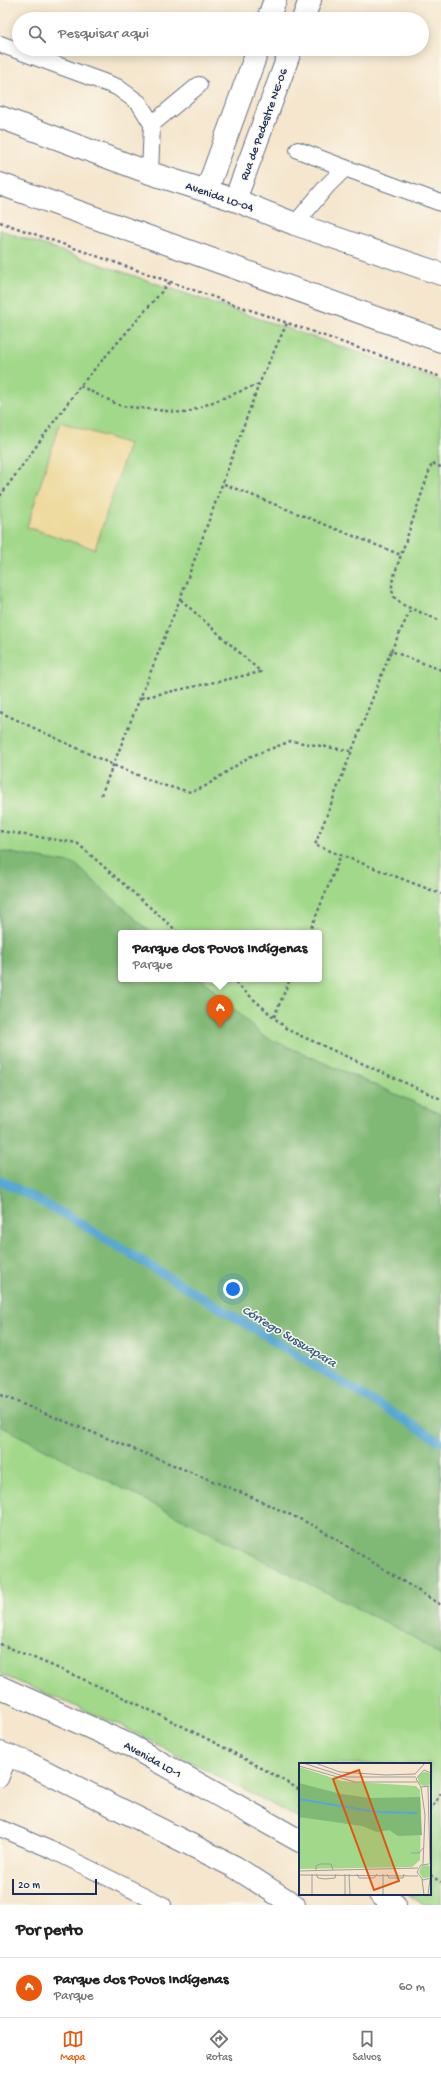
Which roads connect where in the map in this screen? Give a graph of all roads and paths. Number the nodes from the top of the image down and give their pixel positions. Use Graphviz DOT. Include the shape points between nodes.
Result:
graph roads {
  1 [pos="275,0"];
  2 [pos="310,0"];
  3 [pos="271,12"];
  4 [pos="305,12"];
  5 [pos="0,44"];
  6 [pos="12,48"];
  7 [pos="33,56"];
  8 [pos="255,56"];
  9 [pos="288,56"];
  10 [pos="198,85"];
  11 [pos="0,117"];
  12 [pos="152,124"];
  13 [pos="298,150"];
  14 [pos="345,168"];
  15 [pos="150,173"];
  16 [pos="0,184"];
  17 [pos="207,190"];
  18 [pos="235,200"];
  19 [pos="441,203"];
  20 [pos="0,222"];
  21 [pos="295,224"];
  22 [pos="441,274"];
  23 [pos="170,282"];
  24 [pos="287,323"];
  25 [pos="441,341"];
  26 [pos="441,377"];
  27 [pos="260,384"];
  28 [pos="80,386"];
  29 [pos="441,467"];
  30 [pos="224,484"];
  31 [pos="0,496"];
  32 [pos="401,555"];
  33 [pos="180,599"];
  34 [pos="411,609"];
  35 [pos="441,621"];
  36 [pos="391,651"];
  37 [pos="441,670"];
  38 [pos="140,698"];
  39 [pos="0,712"];
  40 [pos="351,752"];
  41 [pos="113,765"];
  42 [pos="101,795"];
  43 [pos="0,831"];
  44 [pos="341,855"];
  45 [pos="441,894"];
  46 [pos="176,930"];
  47 [pos="310,930"];
  48 [pos="234,982"];
  49 [pos="289,982"];
  50 [pos="274,1017"];
  51 [pos="441,1099"];
  52 [pos="0,1395"];
  53 [pos="441,1605"];
  54 [pos="0,1644"];
  55 [pos="0,1687"];
  56 [pos="5,1754"];
  57 [pos="0,1779"];
  58 [pos="299,1789"];
  59 [pos="441,1793"];
  60 [pos="431,1808"];
  61 [pos="0,1828"];
  62 [pos="299,1840"];
  63 [pos="431,1876"];
  64 [pos="441,1882"];
  65 [pos="381,1895"];
  66 [pos="163,1905"];
  67 [pos="294,1905"];
  68 [pos="395,1905"];
  1 -- 3 [label="street"];
  2 -- 4 [label="street"];
  5 -- 6 [label="lane"];
  7 -- 12 [label="lane" via="117,87 139,103"];
  8 -- 17 [label="street"];
  9 -- 18 [label="street, Rua de Pedestre NE-06"];
  10 -- 12 [label="lane"];
  11 -- 15 [label="street, Avenida LO-04"];
  12 -- 15 [label="lane"];
  13 -- 14 [label="lane"];
  14 -- 19 [label="lane"];
  14 -- 21 [label="lane"];
  15 -- 17 [label="street, Avenida LO-04"];
  16 -- 25 [label="street"];
  17 -- 18 [label="street, Avenida LO-04"];
  18 -- 21 [label="street, Avenida LO-04"];
  20 -- 23 [label="path"];
  21 -- 22 [label="street, Avenida LO-04"];
  23 -- 24 [label="path"];
  23 -- 28 [label="path"];
  24 -- 26 [label="path"];
  24 -- 27 [label="path"];
  27 -- 28 [label="path" via="185,413 121,406"];
  27 -- 30 [label="path"];
  28 -- 31 [label="path"];
  29 -- 32 [label="path" via="432,464"];
  30 -- 32 [label="path"];
  30 -- 33 [label="path"];
  32 -- 34 [label="path" via="392,590 397,600"];
  33 -- 38 [label="path"];
  33 -- 38 [label="path" via="261,672"];
  34 -- 35 [label="path"];
  34 -- 36 [label="path"];
  36 -- 37 [label="path"];
  36 -- 40 [label="path"];
  38 -- 41 [label="path"];
  39 -- 41 [label="path"];
  40 -- 41 [label="path" via="291,741 249,757 204,787 191,792 162,786"];
  40 -- 44 [label="path" via="315,845"];
  41 -- 42 [label="path"];
  43 -- 46 [label="path" via="77,843"];
  44 -- 45 [label="path"];
  44 -- 47 [label="path"];
  48 -- 50 [label="path"];
  49 -- 50 [label="path"];
  50 -- 51 [label="path" via="288,1030"];
  52 -- 53 [label="path" via="245,1494 308,1523"];
  54 -- 58 [label="path" via="195,1731"];
  55 -- 62 [label="street, Avenida LO-1" via="129,1745"];
  56 -- 57 [label="lane"];
  56 -- 67 [label="street" via="26,1762 235,1867"];
  59 -- 60 [label="path"];
  61 -- 66 [label="lane" via="54,1851"];
  63 -- 64 [label="path"];
  65 -- 68 [label="street"];
}
